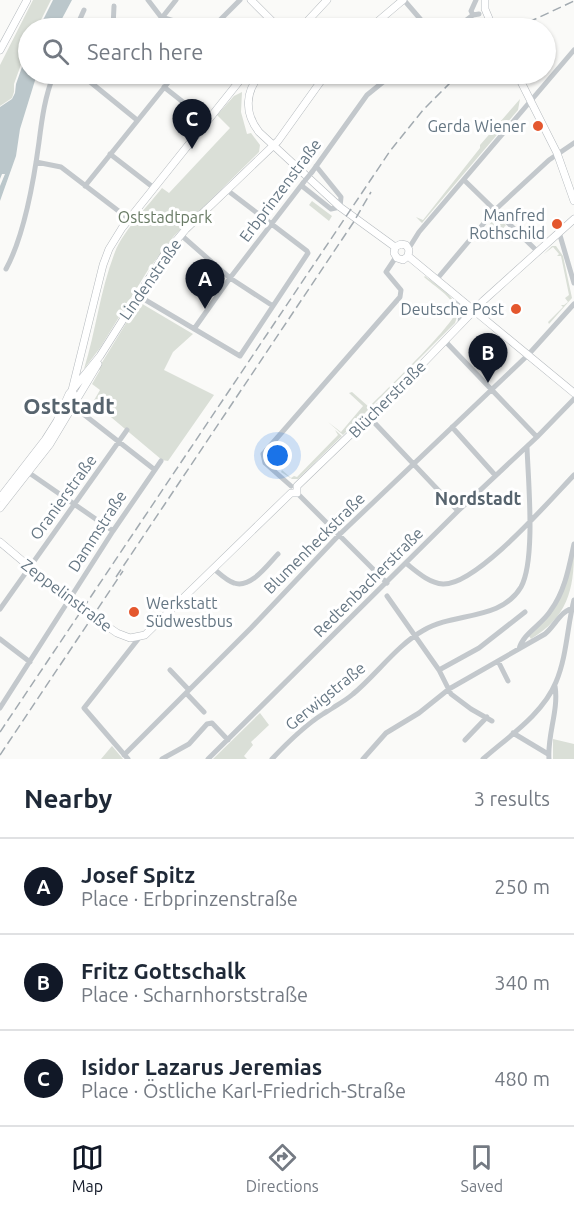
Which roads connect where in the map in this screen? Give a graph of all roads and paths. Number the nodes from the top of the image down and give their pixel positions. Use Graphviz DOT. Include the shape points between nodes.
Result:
graph roads {
  1 [pos="27,0"];
  2 [pos="148,0"];
  3 [pos="176,0"];
  4 [pos="240,0"];
  5 [pos="251,0"];
  6 [pos="327,0"];
  7 [pos="404,0"];
  8 [pos="476,0"];
  9 [pos="485,0"];
  10 [pos="114,6"];
  11 [pos="84,10"];
  12 [pos="161,17"];
  13 [pos="81,18"];
  14 [pos="113,18"];
  15 [pos="164,18"];
  16 [pos="222,18"];
  17 [pos="269,18"];
  18 [pos="310,18"];
  19 [pos="382,18"];
  20 [pos="419,18"];
  21 [pos="470,18"];
  22 [pos="488,18"];
  23 [pos="0,50"];
  24 [pos="574,50"];
  25 [pos="556,69"];
  26 [pos="51,84"];
  27 [pos="94,84"];
  28 [pos="167,84"];
  29 [pos="237,84"];
  30 [pos="255,84"];
  31 [pos="319,84"];
  32 [pos="381,84"];
  33 [pos="522,84"];
  34 [pos="541,84"];
  35 [pos="164,87"];
  36 [pos="529,97"];
  37 [pos="137,120"];
  38 [pos="207,121"];
  39 [pos="574,143"];
  40 [pos="273,146"];
  41 [pos="557,153"];
  42 [pos="110,154"];
  43 [pos="36,162"];
  44 [pos="316,166"];
  45 [pos="464,180"];
  46 [pos="303,184"];
  47 [pos="85,186"];
  48 [pos="154,188"];
  49 [pos="227,190"];
  50 [pos="573,198"];
  51 [pos="340,207"];
  52 [pos="495,210"];
  53 [pos="129,219"];
  54 [pos="574,219"];
  55 [pos="272,224"];
  56 [pos="559,232"];
  57 [pos="180,235"];
  58 [pos="395,247"];
  59 [pos="407,250"];
  60 [pos="537,251"];
  61 [pos="396,257"];
  62 [pos="6,269"];
  63 [pos="230,278"];
  64 [pos="437,279"];
  65 [pos="574,283"];
  66 [pos="137,295"];
  67 [pos="457,297"];
  68 [pos="574,304"];
  69 [pos="273,306"];
  70 [pos="474,310"];
  71 [pos="459,325"];
  72 [pos="194,329"];
  73 [pos="445,341"];
  74 [pos="528,355"];
  75 [pos="80,381"];
  76 [pos="72,390"];
  77 [pos="491,391"];
  78 [pos="574,393"];
  79 [pos="574,399"];
  80 [pos="73,406"];
  81 [pos="369,417"];
  82 [pos="452,427"];
  83 [pos="128,430"];
  84 [pos="537,437"];
  85 [pos="119,442"];
  86 [pos="527,447"];
  87 [pos="161,461"];
  88 [pos="414,464"];
  89 [pos="154,470"];
  90 [pos="27,471"];
  91 [pos="495,475"];
  92 [pos="574,475"];
  93 [pos="294,490"];
  94 [pos="0,498"];
  95 [pos="75,504"];
  96 [pos="0,508"];
  97 [pos="458,511"];
  98 [pos="530,522"];
  99 [pos="112,531"];
  100 [pos="339,535"];
  101 [pos="0,542"];
  102 [pos="574,544"];
  103 [pos="278,554"];
  104 [pos="407,564"];
  105 [pos="29,566"];
  106 [pos="214,569"];
  107 [pos="387,583"];
  108 [pos="387,596"];
  109 [pos="69,600"];
  110 [pos="574,600"];
  111 [pos="573,608"];
  112 [pos="0,609"];
  113 [pos="525,612"];
  114 [pos="414,636"];
  115 [pos="139,638"];
  116 [pos="0,639"];
  117 [pos="519,650"];
  118 [pos="498,661"];
  119 [pos="30,662"];
  120 [pos="170,670"];
  121 [pos="439,670"];
  122 [pos="508,681"];
  123 [pos="555,685"];
  124 [pos="449,689"];
  125 [pos="187,692"];
  126 [pos="0,708"];
  127 [pos="204,712"];
  128 [pos="513,733"];
  129 [pos="228,740"];
  130 [pos="465,740"];
  131 [pos="549,756"];
  132 [pos="126,757"];
  133 [pos="162,759"];
  134 [pos="208,759"];
  135 [pos="272,759"];
  136 [pos="363,759"];
  137 [pos="483,759"];
  1 -- 23 [label="main road"];
  2 -- 12 [label="street"];
  3 -- 12 [label="street"];
  4 -- 16 [label="street"];
  5 -- 17 [label="main road"];
  6 -- 18 [label="main road"];
  7 -- 19 [label="main road"];
  7 -- 20 [label="street"];
  8 -- 21 [label="street" via="471,11 476,14"];
  9 -- 22 [label="main road"];
  10 -- 14 [label="street"];
  11 -- 13 [label="street"];
  12 -- 15 [label="street"];
  24 -- 25 [label="street"];
  26 -- 43 [label="street"];
  27 -- 37 [label="street"];
  28 -- 35 [label="street"];
  29 -- 38 [label="main road"];
  30 -- 40 [label="main road" via="248,108 256,129"];
  31 -- 40 [label="main road, Lindenstraße"];
  32 -- 44 [label="street, Erbprinzenstraße" via="367,95"];
  33 -- 36 [label="main road"];
  34 -- 36 [label="street"];
  35 -- 37 [label="street"];
  35 -- 38 [label="street"];
  36 -- 41 [label="main road"];
  36 -- 45 [label="street"];
  37 -- 42 [label="street"];
  38 -- 48 [label="main road"];
  39 -- 41 [label="street"];
  40 -- 49 [label="main road, Lindenstraße"];
  40 -- 51 [label="main road"];
  41 -- 50 [label="main road"];
  41 -- 52 [label="street"];
  42 -- 47 [label="street"];
  42 -- 48 [label="street"];
  43 -- 47 [label="street" via="61,167"];
  43 -- 62 [label="street" via="23,220"];
  44 -- 46 [label="street, Erbprinzenstraße, bridge"];
  44 -- 51 [label="street" via="341,197"];
  45 -- 52 [label="street"];
  45 -- 59 [label="street"];
  46 -- 51 [label="street" via="331,209"];
  46 -- 55 [label="street, Erbprinzenstraße"];
  47 -- 53 [label="street"];
  48 -- 53 [label="main road"];
  49 -- 55 [label="street"];
  49 -- 57 [label="main road, Lindenstraße"];
  51 -- 58 [label="main road"];
  52 -- 60 [label="street"];
  52 -- 64 [label="street"];
  53 -- 75 [label="main road" via="103,265"];
  54 -- 56 [label="main road, Blücherstraße"];
  55 -- 63 [label="street, Erbprinzenstraße"];
  55 -- 69 [label="street" via="307,251"];
  56 -- 60 [label="main road, Blücherstraße"];
  56 -- 65 [label="street"];
  57 -- 63 [label="street"];
  57 -- 66 [label="main road, Lindenstraße"];
  58 -- 59 [label="main road"];
  58 -- 61 [label="main road"];
  59 -- 61 [label="main road" via="403,260"];
  59 -- 64 [label="main road"];
  60 -- 70 [label="main road, Blücherstraße"];
  61 -- 93 [label="street" via="386,272 401,290 400,297 263,454 265,463"];
  63 -- 69 [label="street"];
  63 -- 72 [label="street, Erbprinzenstraße"];
  64 -- 67 [label="main road"];
  66 -- 72 [label="street"];
  66 -- 75 [label="main road, Lindenstraße"];
  67 -- 70 [label="main road"];
  67 -- 71 [label="street"];
  68 -- 74 [label="street, Blumenheckstraße"];
  69 -- 72 [label="street" via="240,356"];
  70 -- 71 [label="main road, Blücherstraße"];
  70 -- 74 [label="main road"];
  71 -- 73 [label="main road, Blücherstraße"];
  73 -- 77 [label="street"];
  73 -- 81 [label="main road, Blücherstraße"];
  74 -- 77 [label="street, Blumenheckstraße"];
  74 -- 78 [label="main road"];
  75 -- 76 [label="main road"];
  75 -- 80 [label="main road, Lindenstraße"];
  76 -- 80 [label="main road"];
  76 -- 90 [label="main road"];
  77 -- 82 [label="street, Blumenheckstraße"];
  77 -- 84 [label="street"];
  79 -- 84 [label="street, Redtenbacherstraße"];
  80 -- 85 [label="street"];
  80 -- 90 [label="main road, Lindenstraße"];
  81 -- 88 [label="street"];
  81 -- 93 [label="main road, Blücherstraße"];
  82 -- 88 [label="street, Blumenheckstraße"];
  82 -- 91 [label="street"];
  83 -- 85 [label="street, Oranierstraße"];
  84 -- 86 [label="street, Redtenbacherstraße"];
  85 -- 89 [label="street"];
  85 -- 95 [label="street, Oranierstraße"];
  86 -- 91 [label="street, Redtenbacherstraße"];
  86 -- 98 [label="street, Gerwigstraße"];
  87 -- 89 [label="street, Dammstraße"];
  88 -- 97 [label="street"];
  88 -- 100 [label="street, Blumenheckstraße"];
  89 -- 99 [label="street, Dammstraße"];
  90 -- 94 [label="main road"];
  90 -- 95 [label="street"];
  90 -- 96 [label="main road"];
  91 -- 97 [label="street, Redtenbacherstraße"];
  92 -- 98 [label="street"];
  93 -- 100 [label="street"];
  93 -- 106 [label="main road, Blücherstraße"];
  95 -- 99 [label="street"];
  95 -- 105 [label="street, Oranierstraße"];
  97 -- 104 [label="street, Redtenbacherstraße"];
  98 -- 104 [label="street" via="479,567 456,581 436,583"];
  98 -- 114 [label="street, Gerwigstraße" via="526,572 511,600 491,610 429,627"];
  99 -- 109 [label="street, Dammstraße"];
  100 -- 107 [label="street"];
  100 -- 125 [label="street, Blumenheckstraße"];
  101 -- 105 [label="main road, Zeppelinstraße"];
  102 -- 117 [label="street" via="558,599 521,641"];
  103 -- 106 [label="street" via="242,584"];
  104 -- 107 [label="street, Redtenbacherstraße"];
  105 -- 109 [label="main road, Zeppelinstraße"];
  105 -- 112 [label="street, Oranierstraße"];
  106 -- 115 [label="main road, Blücherstraße"];
  107 -- 129 [label="street, Redtenbacherstraße"];
  108 -- 114 [label="street"];
  109 -- 115 [label="main road, Zeppelinstraße" via="121,636"];
  109 -- 119 [label="street, Dammstraße"];
  110 -- 111 [label="street"];
  111 -- 117 [label="street" via="565,610 550,630"];
  111 -- 123 [label="street"];
  113 -- 121 [label="street" via="479,648"];
  114 -- 121 [label="street"];
  114 -- 135 [label="street, Gerwigstraße" via="353,695 308,724"];
  115 -- 132 [label="street" via="84,708"];
  116 -- 119 [label="street"];
  117 -- 118 [label="street"];
  118 -- 122 [label="street"];
  118 -- 124 [label="street"];
  119 -- 126 [label="street, Dammstraße"];
  120 -- 125 [label="street"];
  121 -- 124 [label="street"];
  123 -- 128 [label="street" via="539,708"];
  123 -- 131 [label="street"];
  124 -- 130 [label="street" via="456,699 489,719"];
  124 -- 136 [label="street" via="386,733"];
  125 -- 127 [label="street"];
  125 -- 132 [label="street, Blumenheckstraße"];
  128 -- 131 [label="street"];
  128 -- 137 [label="street"];
  129 -- 133 [label="street" via="212,723 207,724 189,744"];
  129 -- 134 [label="street, Redtenbacherstraße"];
}
